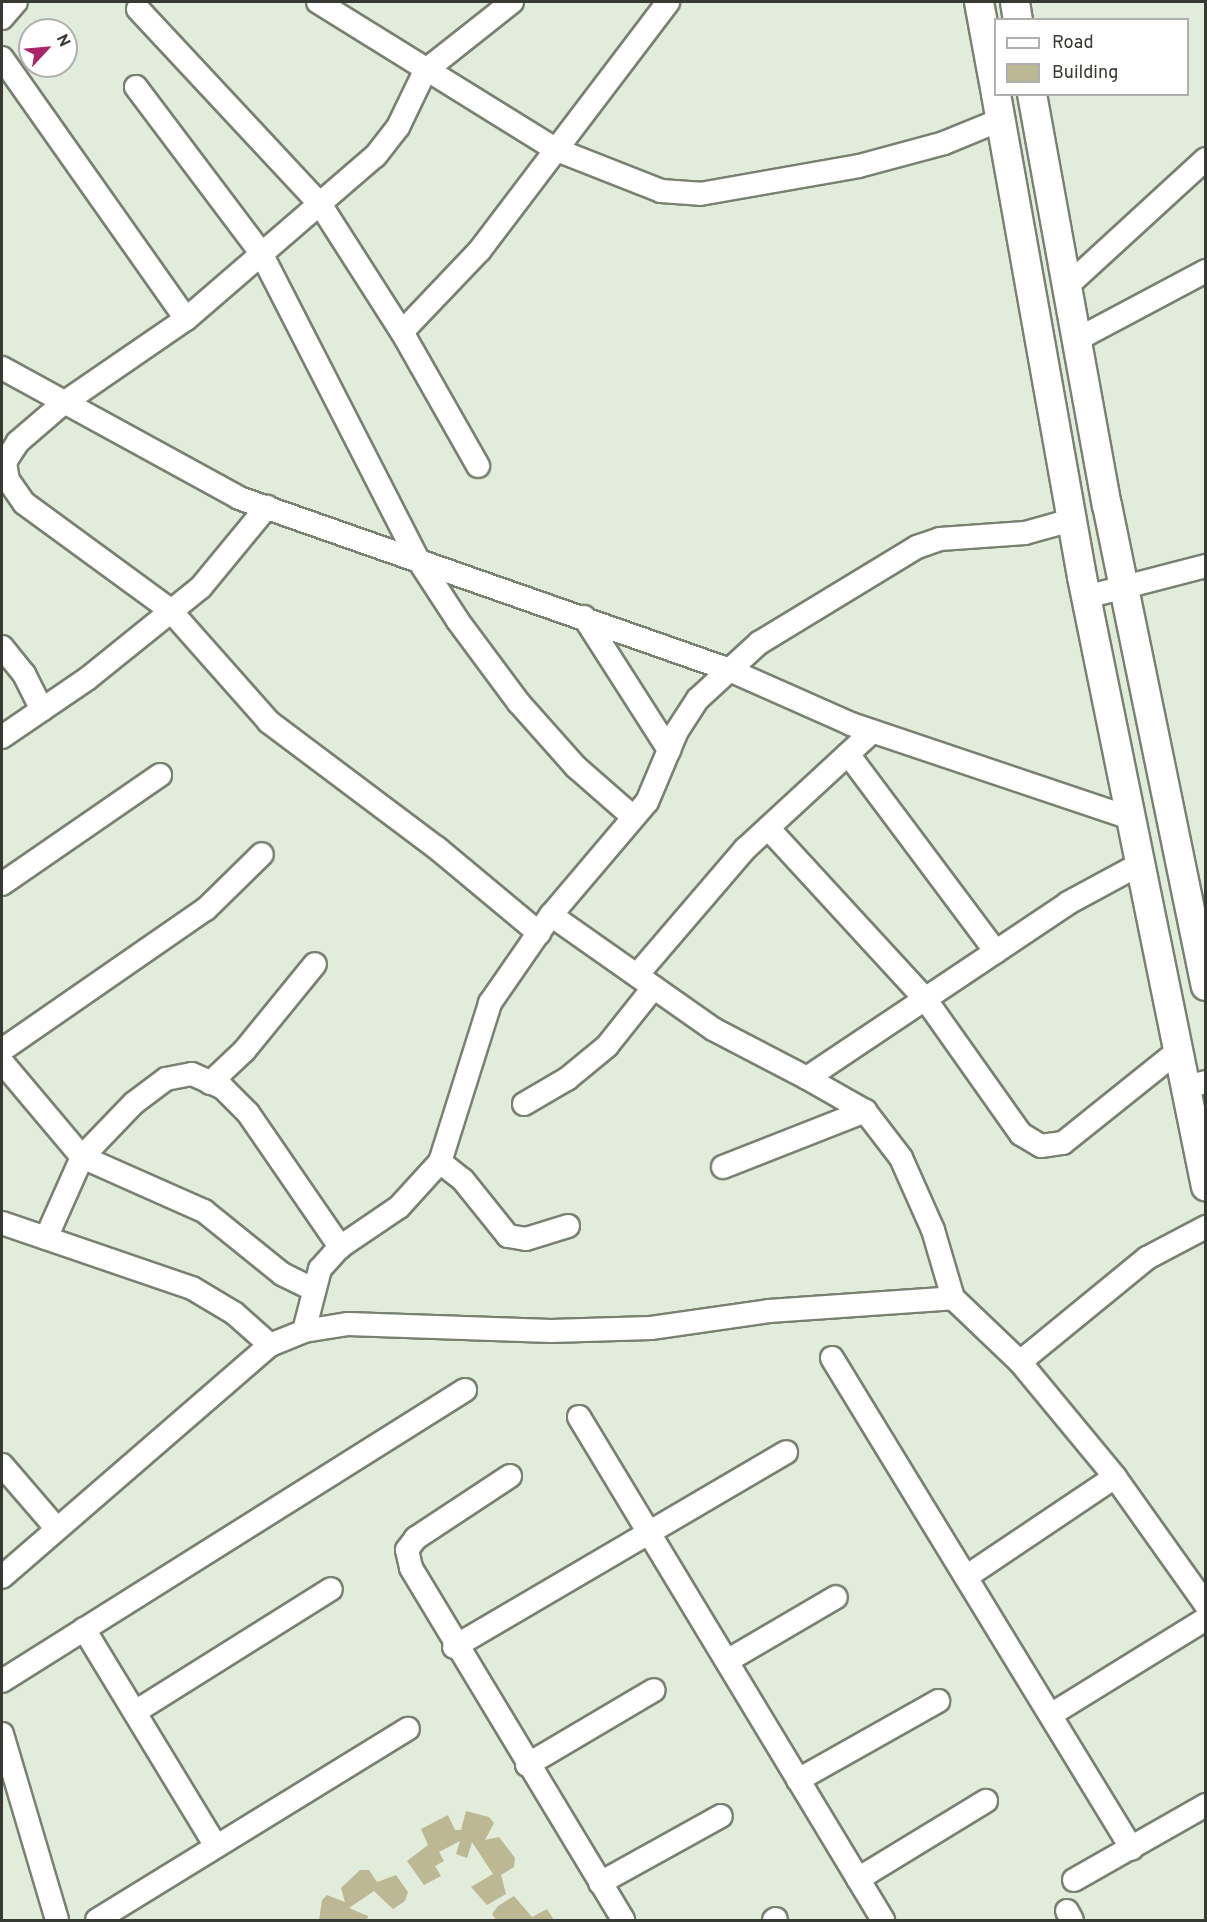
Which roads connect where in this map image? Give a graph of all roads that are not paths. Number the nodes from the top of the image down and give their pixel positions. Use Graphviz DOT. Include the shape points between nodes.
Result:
graph roads {
  1 [pos="16,2"];
  2 [pos="318,2"];
  3 [pos="512,2"];
  4 [pos="668,2"];
  5 [pos="979,2"];
  6 [pos="1015,2"];
  7 [pos="138,9"];
  8 [pos="2,18"];
  9 [pos="1018,18"];
  10 [pos="2,58"];
  11 [pos="424,71"];
  12 [pos="994,86"];
  13 [pos="136,87"];
  14 [pos="1032,96"];
  15 [pos="997,103"];
  16 [pos="557,150"];
  17 [pos="1206,159"];
  18 [pos="320,204"];
  19 [pos="261,253"];
  20 [pos="1206,271"];
  21 [pos="1065,288"];
  22 [pos="186,319"];
  23 [pos="402,332"];
  24 [pos="1076,340"];
  25 [pos="2,368"];
  26 [pos="61,405"];
  27 [pos="478,466"];
  28 [pos="267,507"];
  29 [pos="1072,520"];
  30 [pos="417,558"];
  31 [pos="1206,566"];
  32 [pos="1124,589"];
  33 [pos="1086,597"];
  34 [pos="170,610"];
  35 [pos="584,617"];
  36 [pos="2,647"];
  37 [pos="727,669"];
  38 [pos="42,710"];
  39 [pos="872,732"];
  40 [pos="2,737"];
  41 [pos="669,750"];
  42 [pos="848,754"];
  43 [pos="160,775"];
  44 [pos="632,816"];
  45 [pos="1131,818"];
  46 [pos="768,828"];
  47 [pos="262,854"];
  48 [pos="1140,864"];
  49 [pos="2,884"];
  50 [pos="545,924"];
  51 [pos="996,952"];
  52 [pos="315,964"];
  53 [pos="645,981"];
  54 [pos="1206,986"];
  55 [pos="926,1000"];
  56 [pos="2,1050"];
  57 [pos="1178,1051"];
  58 [pos="2,1062"];
  59 [pos="827,1065"];
  60 [pos="807,1078"];
  61 [pos="210,1083"];
  62 [pos="1195,1084"];
  63 [pos="829,1087"];
  64 [pos="524,1104"];
  65 [pos="865,1111"];
  66 [pos="82,1157"];
  67 [pos="440,1162"];
  68 [pos="723,1167"];
  69 [pos="1206,1187"];
  70 [pos="2,1223"];
  71 [pos="568,1226"];
  72 [pos="1206,1227"];
  73 [pos="46,1238"];
  74 [pos="340,1247"];
  75 [pos="311,1288"];
  76 [pos="953,1298"];
  77 [pos="304,1331"];
  78 [pos="270,1345"];
  79 [pos="832,1358"];
  80 [pos="1020,1362"];
  81 [pos="465,1390"];
  82 [pos="579,1417"];
  83 [pos="786,1452"];
  84 [pos="2,1465"];
  85 [pos="510,1476"];
  86 [pos="1115,1477"];
  87 [pos="57,1529"];
  88 [pos="648,1531"];
  89 [pos="2,1576"];
  90 [pos="966,1577"];
  91 [pos="331,1589"];
  92 [pos="836,1597"];
  93 [pos="1206,1605"];
  94 [pos="1206,1619"];
  95 [pos="84,1629"];
  96 [pos="454,1647"];
  97 [pos="727,1661"];
  98 [pos="2,1681"];
  99 [pos="654,1690"];
  100 [pos="939,1701"];
  101 [pos="135,1712"];
  102 [pos="1052,1714"];
  103 [pos="408,1729"];
  104 [pos="2,1734"];
  105 [pos="526,1765"];
  106 [pos="798,1780"];
  107 [pos="10,1798"];
  108 [pos="986,1801"];
  109 [pos="1206,1805"];
  110 [pos="721,1816"];
  111 [pos="216,1846"];
  112 [pos="1132,1849"];
  113 [pos="858,1879"];
  114 [pos="1074,1880"];
  115 [pos="600,1883"];
  116 [pos="57,1920"];
  117 [pos="97,1920"];
  118 [pos="623,1920"];
  119 [pos="883,1920"];
  1 -- 8 [label="street"];
  2 -- 11 [label="street"];
  3 -- 11 [label="street"];
  4 -- 16 [label="street"];
  5 -- 12 [label="street"];
  6 -- 9 [label="street"];
  7 -- 18 [label="street"];
  10 -- 22 [label="street"];
  11 -- 16 [label="street"];
  11 -- 18 [label="street" via="398,127 375,156"];
  13 -- 19 [label="street"];
  14 -- 21 [label="street"];
  15 -- 16 [label="street" via="944,143 859,166 700,194 661,191"];
  15 -- 29 [label="street"];
  16 -- 23 [label="street" via="480,250"];
  17 -- 21 [label="street"];
  18 -- 19 [label="street"];
  18 -- 23 [label="street"];
  19 -- 22 [label="street"];
  19 -- 30 [label="street"];
  20 -- 24 [label="street"];
  21 -- 24 [label="street"];
  22 -- 26 [label="street"];
  23 -- 27 [label="street"];
  24 -- 32 [label="street"];
  25 -- 26 [label="street"];
  26 -- 28 [label="street"];
  26 -- 34 [label="street" via="18,442 5,462 8,480 24,503"];
  28 -- 30 [label="street"];
  28 -- 34 [label="street" via="208,580"];
  29 -- 33 [label="street"];
  29 -- 37 [label="street" via="1025,533 940,539 917,547 759,643"];
  30 -- 35 [label="street"];
  30 -- 44 [label="street" via="519,703 576,767"];
  31 -- 32 [label="street"];
  32 -- 33 [label="street"];
  32 -- 54 [label="street"];
  33 -- 45 [label="street"];
  34 -- 38 [label="street"];
  34 -- 50 [label="street" via="269,722"];
  35 -- 37 [label="street"];
  35 -- 41 [label="street"];
  36 -- 38 [label="street" via="24,674"];
  37 -- 39 [label="street"];
  37 -- 41 [label="street" via="698,699"];
  38 -- 40 [label="street"];
  39 -- 42 [label="street"];
  39 -- 45 [label="street"];
  41 -- 44 [label="street" via="659,783"];
  42 -- 46 [label="street"];
  42 -- 51 [label="street"];
  43 -- 49 [label="street"];
  44 -- 50 [label="street"];
  45 -- 48 [label="street"];
  46 -- 53 [label="street" via="688,910"];
  46 -- 55 [label="street"];
  47 -- 56 [label="street" via="206,909"];
  48 -- 51 [label="street"];
  48 -- 57 [label="street"];
  50 -- 53 [label="street"];
  50 -- 67 [label="street" via="477,1031"];
  51 -- 55 [label="street"];
  52 -- 61 [label="street" via="244,1051"];
  53 -- 60 [label="street" via="713,1029"];
  53 -- 64 [label="street" via="607,1046 567,1079"];
  55 -- 57 [label="street" via="1020,1134 1041,1146 1063,1143"];
  55 -- 59 [label="street"];
  57 -- 62 [label="street"];
  58 -- 66 [label="street"];
  59 -- 60 [label="street"];
  59 -- 63 [label="street"];
  60 -- 63 [label="street"];
  61 -- 66 [label="street" via="192,1074 166,1079 134,1103"];
  61 -- 74 [label="street" via="248,1113"];
  62 -- 69 [label="street"];
  63 -- 65 [label="street"];
  65 -- 68 [label="street"];
  65 -- 76 [label="street" via="901,1158 933,1230"];
  66 -- 73 [label="street"];
  66 -- 75 [label="street" via="204,1211 282,1274"];
  67 -- 71 [label="street" via="463,1180 508,1236 526,1239"];
  67 -- 74 [label="street" via="399,1207"];
  70 -- 73 [label="street"];
  72 -- 80 [label="street" via="1147,1258"];
  73 -- 78 [label="street" via="192,1288 234,1313"];
  74 -- 75 [label="street"];
  75 -- 77 [label="street"];
  76 -- 77 [label="street" via="781,1310 651,1328 551,1331 348,1324"];
  76 -- 80 [label="street"];
  77 -- 78 [label="street"];
  78 -- 87 [label="street"];
  79 -- 90 [label="street"];
  80 -- 86 [label="street"];
  81 -- 95 [label="street"];
  82 -- 88 [label="street"];
  83 -- 88 [label="street"];
  84 -- 87 [label="street"];
  85 -- 96 [label="street" via="407,1550 411,1568"];
  86 -- 90 [label="street"];
  86 -- 93 [label="street"];
  87 -- 89 [label="street"];
  88 -- 96 [label="street"];
  88 -- 97 [label="street"];
  90 -- 102 [label="street"];
  91 -- 101 [label="street"];
  92 -- 97 [label="street"];
  94 -- 102 [label="street"];
  95 -- 98 [label="street"];
  95 -- 101 [label="street"];
  96 -- 105 [label="street"];
  97 -- 106 [label="street"];
  99 -- 105 [label="street"];
  100 -- 106 [label="street"];
  101 -- 111 [label="street"];
  102 -- 112 [label="street"];
  103 -- 111 [label="street"];
  104 -- 107 [label="street"];
  105 -- 115 [label="street"];
  106 -- 113 [label="street"];
  107 -- 116 [label="street"];
  108 -- 113 [label="street"];
  109 -- 112 [label="street"];
  110 -- 115 [label="street"];
  111 -- 117 [label="street"];
  112 -- 114 [label="street"];
  113 -- 119 [label="street"];
  115 -- 118 [label="street"];
}
